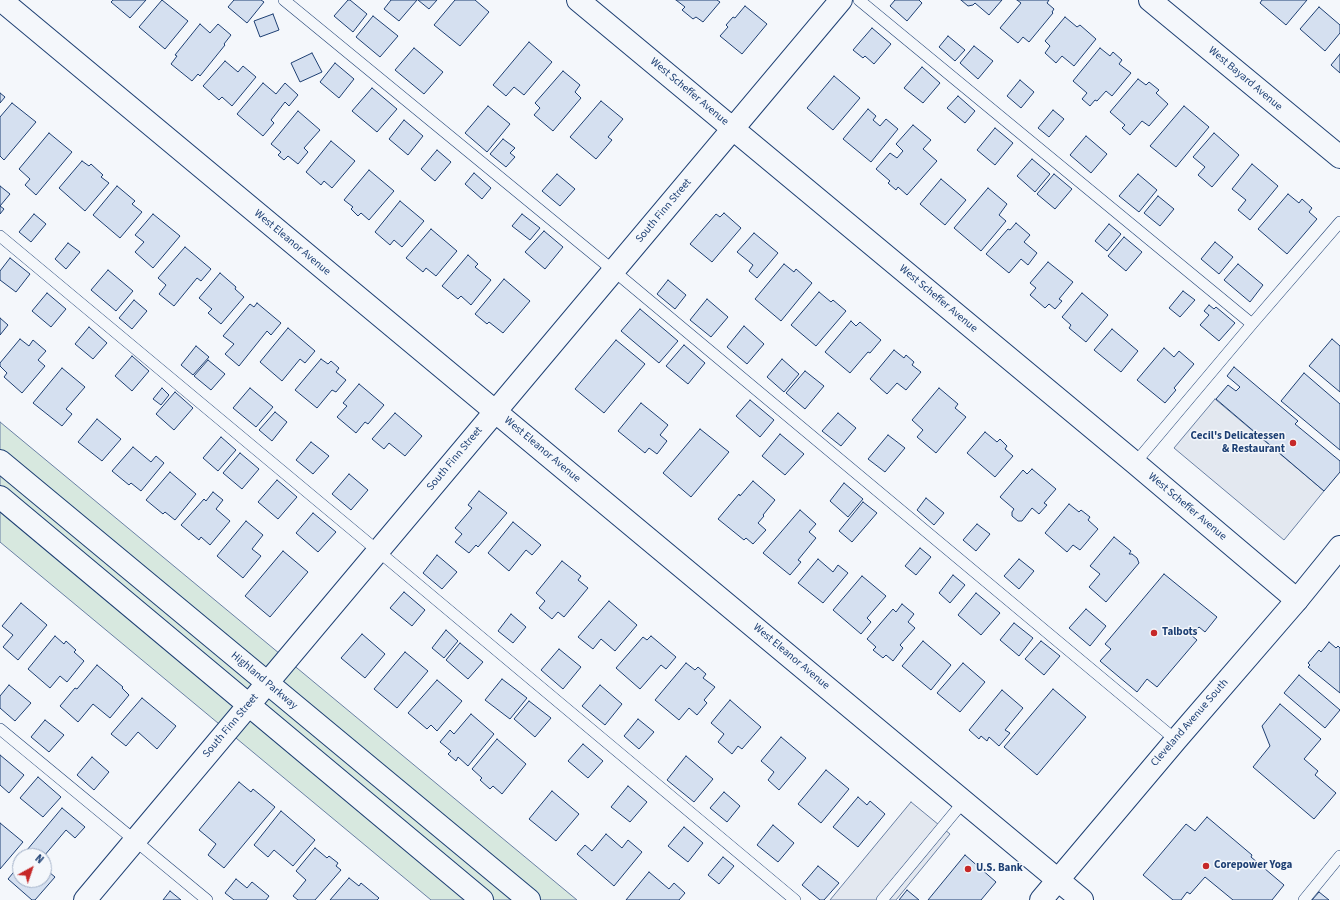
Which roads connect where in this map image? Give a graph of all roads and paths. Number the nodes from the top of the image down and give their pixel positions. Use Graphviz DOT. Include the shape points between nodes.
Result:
graph roads {
  1 [pos="0,0"];
  2 [pos="284,0"];
  3 [pos="578,0"];
  4 [pos="841,0"];
  5 [pos="859,0"];
  6 [pos="1150,0"];
  7 [pos="733,129"];
  8 [pos="1340,157"];
  9 [pos="1340,222"];
  10 [pos="0,236"];
  11 [pos="614,271"];
  12 [pos="1252,324"];
  13 [pos="496,412"];
  14 [pos="0,461"];
  15 [pos="1135,463"];
  16 [pos="0,497"];
  17 [pos="1340,547"];
  18 [pos="378,550"];
  19 [pos="1297,600"];
  20 [pos="267,684"];
  21 [pos="249,705"];
  22 [pos="0,728"];
  23 [pos="1176,740"];
  24 [pos="964,801"];
  25 [pos="135,840"];
  26 [pos="1340,856"];
  27 [pos="1058,880"];
  28 [pos="85,900"];
  29 [pos="206,900"];
  30 [pos="482,900"];
  31 [pos="529,900"];
  32 [pos="795,900"];
  33 [pos="882,900"];
  34 [pos="1042,900"];
  35 [pos="1082,900"];
  36 [pos="1304,900"];
  1 -- 13 [label="street, West Eleanor Avenue"];
  2 -- 11 [label="lane"];
  3 -- 7 [label="street, West Scheffer Avenue"];
  4 -- 7 [label="street, South Finn Street"];
  5 -- 12 [label="lane"];
  6 -- 8 [label="street, West Bayard Avenue"];
  7 -- 11 [label="street, South Finn Street"];
  7 -- 15 [label="street, West Scheffer Avenue"];
  9 -- 12 [label="lane"];
  10 -- 18 [label="lane"];
  11 -- 13 [label="street, South Finn Street"];
  11 -- 23 [label="lane"];
  12 -- 15 [label="lane"];
  13 -- 18 [label="street, South Finn Street"];
  13 -- 24 [label="street, West Eleanor Avenue"];
  14 -- 20 [label="street, Highland Parkway"];
  15 -- 19 [label="street, West Scheffer Avenue"];
  16 -- 21 [label="street"];
  17 -- 19 [label="street, Cleveland Avenue South"];
  18 -- 20 [label="street, South Finn Street"];
  18 -- 32 [label="lane"];
  19 -- 23 [label="street, Cleveland Avenue South"];
  20 -- 21 [label="street, South Finn Street"];
  20 -- 31 [label="street, Highland Parkway"];
  21 -- 25 [label="street, South Finn Street"];
  21 -- 30 [label="street"];
  22 -- 25 [label="lane"];
  23 -- 27 [label="street, Cleveland Avenue South"];
  24 -- 27 [label="street, West Eleanor Avenue"];
  24 -- 33 [label="lane"];
  25 -- 28 [label="street, South Finn Street"];
  25 -- 29 [label="lane"];
  26 -- 36 [label="lane"];
  27 -- 34 [label="street, Cleveland Avenue South"];
  27 -- 35 [label="street, West Eleanor Avenue"];
}
